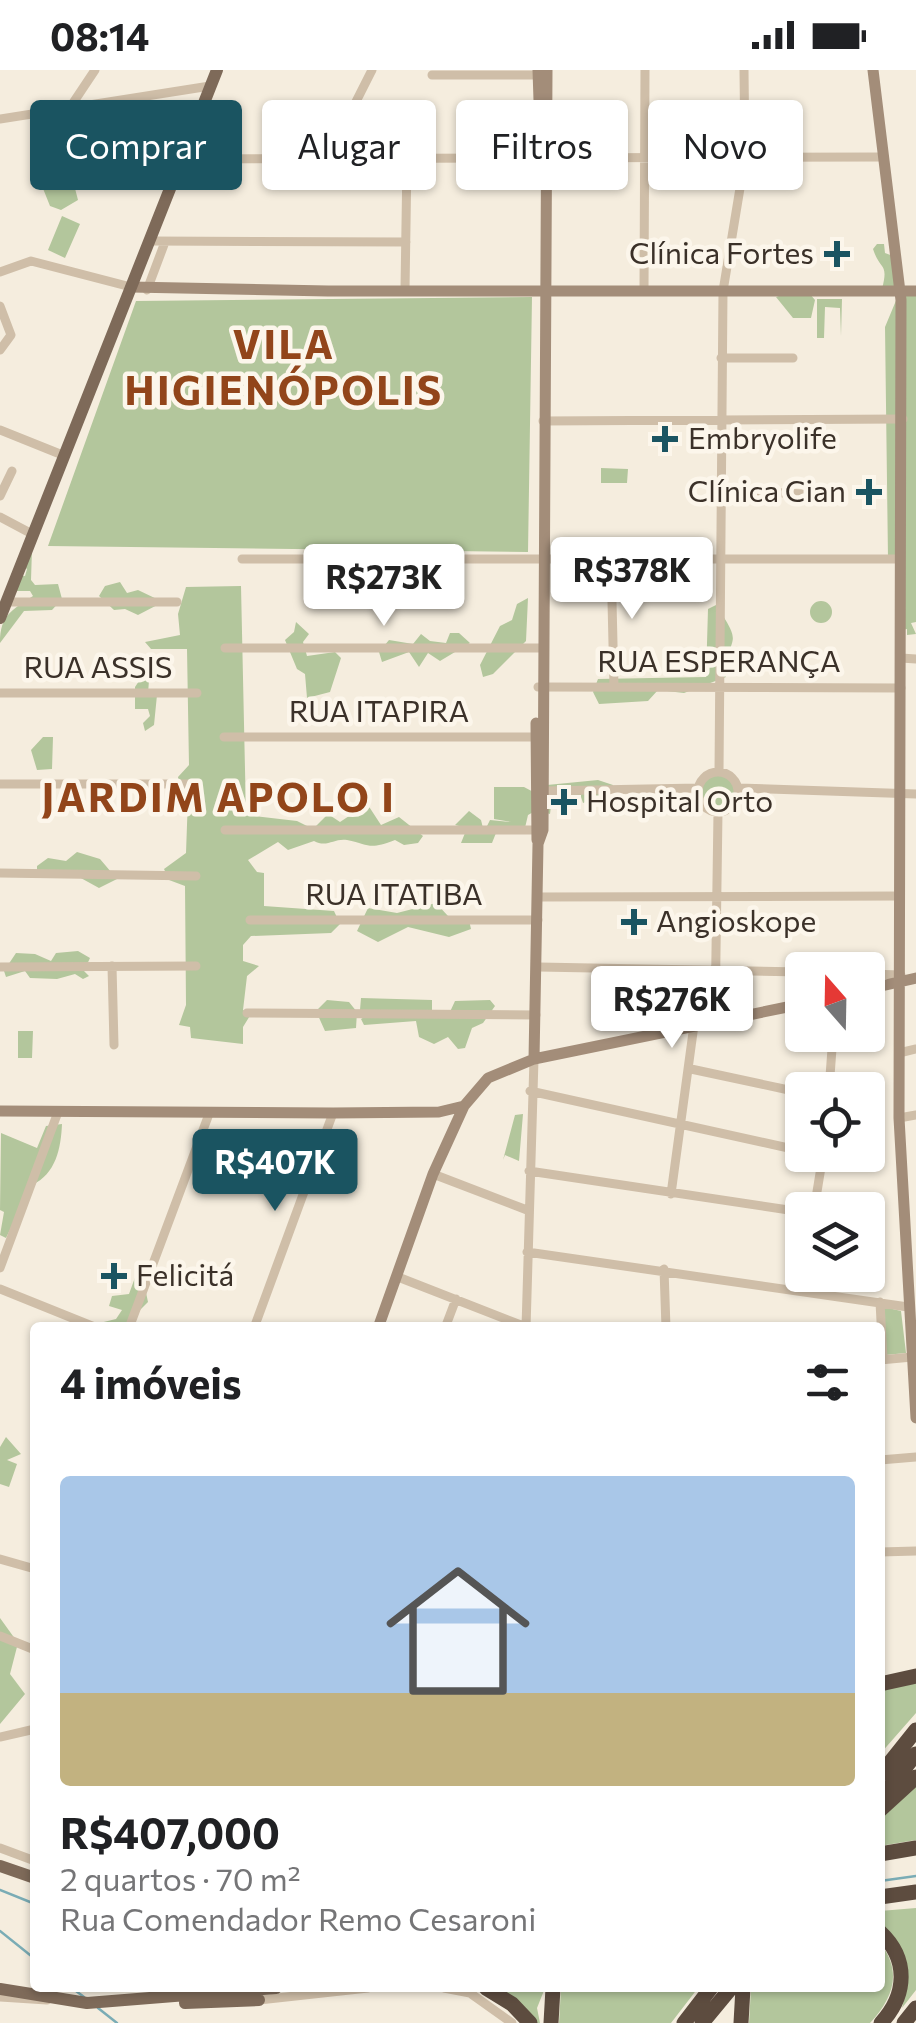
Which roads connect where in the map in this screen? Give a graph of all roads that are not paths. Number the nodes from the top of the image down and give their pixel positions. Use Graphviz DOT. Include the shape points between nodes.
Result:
graph roads {
  1 [pos="94,70"];
  2 [pos="217,70"];
  3 [pos="372,70"];
  4 [pos="645,70"];
  5 [pos="744,70"];
  6 [pos="873,70"];
  7 [pos="543,72"];
  8 [pos="432,74"];
  9 [pos="210,86"];
  10 [pos="75,100"];
  11 [pos="113,100"];
  12 [pos="204,100"];
  13 [pos="357,100"];
  14 [pos="543,100"];
  15 [pos="744,100"];
  16 [pos="30,113"];
  17 [pos="0,118"];
  18 [pos="884,157"];
  19 [pos="647,158"];
  20 [pos="803,158"];
  21 [pos="628,159"];
  22 [pos="169,190"];
  23 [pos="407,190"];
  24 [pos="544,190"];
  25 [pos="740,190"];
  26 [pos="150,241"];
  27 [pos="165,242"];
  28 [pos="406,242"];
  29 [pos="0,272"];
  30 [pos="131,287"];
  31 [pos="147,290"];
  32 [pos="405,290"];
  33 [pos="723,290"];
  34 [pos="900,290"];
  35 [pos="644,291"];
  36 [pos="916,291"];
  37 [pos="542,292"];
  38 [pos="0,306"];
  39 [pos="0,350"];
  40 [pos="721,358"];
  41 [pos="793,358"];
  42 [pos="543,419"];
  43 [pos="719,419"];
  44 [pos="903,419"];
  45 [pos="0,430"];
  46 [pos="65,456"];
  47 [pos="12,471"];
  48 [pos="720,490"];
  49 [pos="805,494"];
  50 [pos="0,496"];
  51 [pos="0,517"];
  52 [pos="34,535"];
  53 [pos="611,558"];
  54 [pos="242,559"];
  55 [pos="541,559"];
  56 [pos="901,559"];
  57 [pos="718,560"];
  58 [pos="6,602"];
  59 [pos="177,602"];
  60 [pos="0,618"];
  61 [pos="225,648"];
  62 [pos="541,648"];
  63 [pos="902,658"];
  64 [pos="916,659"];
  65 [pos="718,686"];
  66 [pos="540,687"];
  67 [pos="614,687"];
  68 [pos="900,688"];
  69 [pos="0,693"];
  70 [pos="197,693"];
  71 [pos="535,737"];
  72 [pos="224,738"];
  73 [pos="719,772"];
  74 [pos="0,784"];
  75 [pos="196,784"];
  76 [pos="698,788"];
  77 [pos="738,788"];
  78 [pos="543,791"];
  79 [pos="909,794"];
  80 [pos="718,812"];
  81 [pos="225,830"];
  82 [pos="539,830"];
  83 [pos="0,873"];
  84 [pos="196,876"];
  85 [pos="900,896"];
  86 [pos="538,898"];
  87 [pos="716,898"];
  88 [pos="250,920"];
  89 [pos="538,920"];
  90 [pos="0,966"];
  91 [pos="112,966"];
  92 [pos="196,966"];
  93 [pos="538,967"];
  94 [pos="716,968"];
  95 [pos="785,971"];
  96 [pos="885,976"];
  97 [pos="900,978"];
  98 [pos="916,978"];
  99 [pos="885,984"];
  100 [pos="785,1007"];
  101 [pos="247,1012"];
  102 [pos="536,1015"];
  103 [pos="715,1021"];
  104 [pos="694,1025"];
  105 [pos="114,1045"];
  106 [pos="916,1050"];
  107 [pos="899,1053"];
  108 [pos="534,1059"];
  109 [pos="691,1069"];
  110 [pos="785,1089"];
  111 [pos="530,1091"];
  112 [pos="464,1106"];
  113 [pos="0,1110"];
  114 [pos="58,1112"];
  115 [pos="333,1113"];
  116 [pos="209,1114"];
  117 [pos="916,1115"];
  118 [pos="899,1118"];
  119 [pos="683,1123"];
  120 [pos="785,1147"];
  121 [pos="530,1170"];
  122 [pos="434,1174"];
  123 [pos="672,1194"];
  124 [pos="527,1210"];
  125 [pos="785,1210"];
  126 [pos="526,1252"];
  127 [pos="0,1268"];
  128 [pos="664,1269"];
  129 [pos="398,1278"];
  130 [pos="0,1289"];
  131 [pos="456,1299"];
  132 [pos="880,1302"];
  133 [pos="908,1307"];
  134 [pos="82,1322"];
  135 [pos="131,1322"];
  136 [pos="256,1322"];
  137 [pos="380,1322"];
  138 [pos="447,1322"];
  139 [pos="514,1322"];
  140 [pos="526,1322"];
  141 [pos="666,1322"];
  142 [pos="880,1322"];
  143 [pos="913,1341"];
  144 [pos="912,1358"];
  145 [pos="885,1360"];
  146 [pos="916,1418"];
  147 [pos="916,1457"];
  148 [pos="885,1460"];
  149 [pos="916,1551"];
  150 [pos="885,1552"];
  151 [pos="0,1559"];
  152 [pos="30,1568"];
  153 [pos="0,1636"];
  154 [pos="30,1648"];
  155 [pos="916,1676"];
  156 [pos="885,1683"];
  157 [pos="30,1730"];
  158 [pos="916,1730"];
  159 [pos="0,1737"];
  160 [pos="916,1754"];
  161 [pos="885,1768"];
  162 [pos="916,1777"];
  163 [pos="885,1793"];
  164 [pos="885,1805"];
  165 [pos="0,1848"];
  166 [pos="916,1850"];
  167 [pos="885,1854"];
  168 [pos="30,1859"];
  169 [pos="0,1866"];
  170 [pos="30,1876"];
  171 [pos="916,1892"];
  172 [pos="885,1896"];
  173 [pos="885,1938"];
  174 [pos="3,1990"];
  175 [pos="226,1992"];
  176 [pos="332,1992"];
  177 [pos="465,1992"];
  178 [pos="492,1992"];
  179 [pos="552,1992"];
  180 [pos="708,1992"];
  181 [pos="728,1992"];
  182 [pos="742,1992"];
  183 [pos="138,1999"];
  184 [pos="260,2000"];
  185 [pos="916,2008"];
  186 [pos="512,2023"];
  187 [pos="530,2023"];
  188 [pos="550,2023"];
  189 [pos="684,2023"];
  190 [pos="702,2023"];
  191 [pos="741,2023"];
  192 [pos="881,2023"];
  193 [pos="904,2023"];
  1 -- 10 [label="street"];
  2 -- 9 [label="main road"];
  3 -- 13 [label="street"];
  4 -- 19 [label="street"];
  5 -- 15 [label="street"];
  6 -- 18 [label="main road"];
  7 -- 8 [label="street"];
  7 -- 14 [label="main road"];
  9 -- 11 [label="street"];
  9 -- 12 [label="main road"];
  16 -- 17 [label="street"];
  18 -- 20 [label="street"];
  18 -- 34 [label="main road"];
  19 -- 21 [label="street"];
  19 -- 35 [label="street"];
  22 -- 26 [label="main road"];
  23 -- 28 [label="street"];
  24 -- 37 [label="main road"];
  25 -- 33 [label="street"];
  26 -- 27 [label="street"];
  26 -- 30 [label="main road"];
  27 -- 28 [label="street"];
  27 -- 31 [label="street"];
  28 -- 32 [label="street"];
  29 -- 30 [label="street" via="31,261"];
  30 -- 31 [label="main road"];
  30 -- 46 [label="main road"];
  31 -- 32 [label="main road"];
  32 -- 37 [label="main road"];
  33 -- 34 [label="main road"];
  33 -- 35 [label="main road"];
  33 -- 40 [label="street"];
  34 -- 36 [label="main road"];
  34 -- 44 [label="main road"];
  35 -- 37 [label="main road"];
  37 -- 42 [label="main road"];
  38 -- 39 [label="street" via="11,334"];
  40 -- 41 [label="street"];
  40 -- 43 [label="street"];
  42 -- 43 [label="street"];
  42 -- 55 [label="main road"];
  43 -- 44 [label="street"];
  43 -- 48 [label="street"];
  44 -- 56 [label="main road"];
  45 -- 46 [label="street"];
  46 -- 52 [label="main road"];
  47 -- 50 [label="street"];
  48 -- 49 [label="street"];
  48 -- 57 [label="street"];
  51 -- 52 [label="street"];
  52 -- 58 [label="main road"];
  53 -- 55 [label="street"];
  53 -- 57 [label="street"];
  53 -- 67 [label="street"];
  54 -- 55 [label="street"];
  55 -- 62 [label="main road"];
  56 -- 57 [label="street"];
  56 -- 63 [label="main road"];
  57 -- 65 [label="street"];
  58 -- 59 [label="street"];
  58 -- 60 [label="main road"];
  61 -- 62 [label="street"];
  62 -- 66 [label="main road"];
  63 -- 64 [label="street"];
  63 -- 68 [label="main road"];
  65 -- 67 [label="street, RUA ESPERANÇA"];
  65 -- 68 [label="street, RUA ESPERANÇA"];
  65 -- 73 [label="street"];
  66 -- 67 [label="street, RUA ESPERANÇA"];
  66 -- 71 [label="main road"];
  66 -- 78 [label="main road"];
  68 -- 79 [label="main road"];
  69 -- 70 [label="street, RUA ASSIS"];
  71 -- 72 [label="street, RUA ITAPIRA"];
  71 -- 82 [label="main road"];
  73 -- 76 [label="street"];
  73 -- 77 [label="street"];
  74 -- 75 [label="street"];
  76 -- 78 [label="street"];
  76 -- 80 [label="street" via="702,805"];
  77 -- 79 [label="street"];
  77 -- 80 [label="street" via="731,807"];
  78 -- 82 [label="main road"];
  79 -- 85 [label="main road"];
  80 -- 87 [label="street"];
  81 -- 82 [label="street"];
  82 -- 86 [label="main road"];
  83 -- 84 [label="street"];
  85 -- 87 [label="street"];
  85 -- 97 [label="main road"];
  86 -- 87 [label="street"];
  86 -- 89 [label="main road"];
  87 -- 94 [label="street"];
  88 -- 89 [label="street, RUA ITATIBA"];
  89 -- 93 [label="main road"];
  90 -- 91 [label="street"];
  91 -- 92 [label="street"];
  91 -- 105 [label="street"];
  93 -- 94 [label="street"];
  93 -- 102 [label="main road"];
  94 -- 95 [label="street"];
  94 -- 103 [label="street"];
  96 -- 97 [label="street"];
  97 -- 98 [label="main road"];
  97 -- 99 [label="main road"];
  97 -- 107 [label="main road"];
  100 -- 103 [label="main road"];
  101 -- 102 [label="street"];
  102 -- 108 [label="main road"];
  103 -- 104 [label="main road"];
  104 -- 108 [label="main road"];
  104 -- 109 [label="street"];
  106 -- 107 [label="street"];
  107 -- 118 [label="main road"];
  108 -- 111 [label="street"];
  108 -- 112 [label="main road" via="488,1078"];
  109 -- 110 [label="street"];
  109 -- 119 [label="street"];
  111 -- 119 [label="street"];
  111 -- 121 [label="street"];
  112 -- 115 [label="main road"];
  112 -- 122 [label="main road"];
  113 -- 114 [label="main road"];
  114 -- 116 [label="main road"];
  114 -- 127 [label="street"];
  115 -- 116 [label="main road"];
  115 -- 136 [label="street"];
  116 -- 135 [label="street"];
  117 -- 118 [label="street"];
  118 -- 133 [label="main road"];
  119 -- 120 [label="street"];
  119 -- 123 [label="street"];
  121 -- 123 [label="street"];
  121 -- 124 [label="street"];
  122 -- 124 [label="street"];
  122 -- 129 [label="main road"];
  123 -- 125 [label="street"];
  124 -- 126 [label="street"];
  126 -- 128 [label="street"];
  126 -- 140 [label="street"];
  128 -- 132 [label="street"];
  128 -- 141 [label="street"];
  129 -- 131 [label="street"];
  129 -- 137 [label="main road"];
  130 -- 134 [label="street"];
  131 -- 138 [label="street"];
  131 -- 139 [label="street"];
  132 -- 133 [label="street"];
  132 -- 142 [label="street"];
  133 -- 143 [label="main road"];
  143 -- 144 [label="main road"];
  144 -- 145 [label="street"];
  144 -- 146 [label="main road"];
  147 -- 148 [label="street"];
  149 -- 150 [label="street"];
  151 -- 152 [label="street"];
  153 -- 154 [label="street"];
  155 -- 156 [label="highway"];
  157 -- 159 [label="street"];
  158 -- 161 [label="highway"];
  160 -- 163 [label="highway"];
  162 -- 164 [label="highway"];
  165 -- 168 [label="street"];
  166 -- 167 [label="highway"];
  169 -- 170 [label="main road"];
  171 -- 172 [label="highway"];
  173 -- 192 [label="highway" via="896,1950 902,1980 898,2000"];
  174 -- 183 [label="main road" via="53,2000"];
  175 -- 183 [label="main road"];
  176 -- 184 [label="street"];
  177 -- 186 [label="street"];
  178 -- 187 [label="highway"];
  179 -- 188 [label="highway"];
  180 -- 189 [label="highway"];
  181 -- 190 [label="highway"];
  182 -- 191 [label="highway"];
  183 -- 184 [label="main road"];
  185 -- 193 [label="highway"];
}
